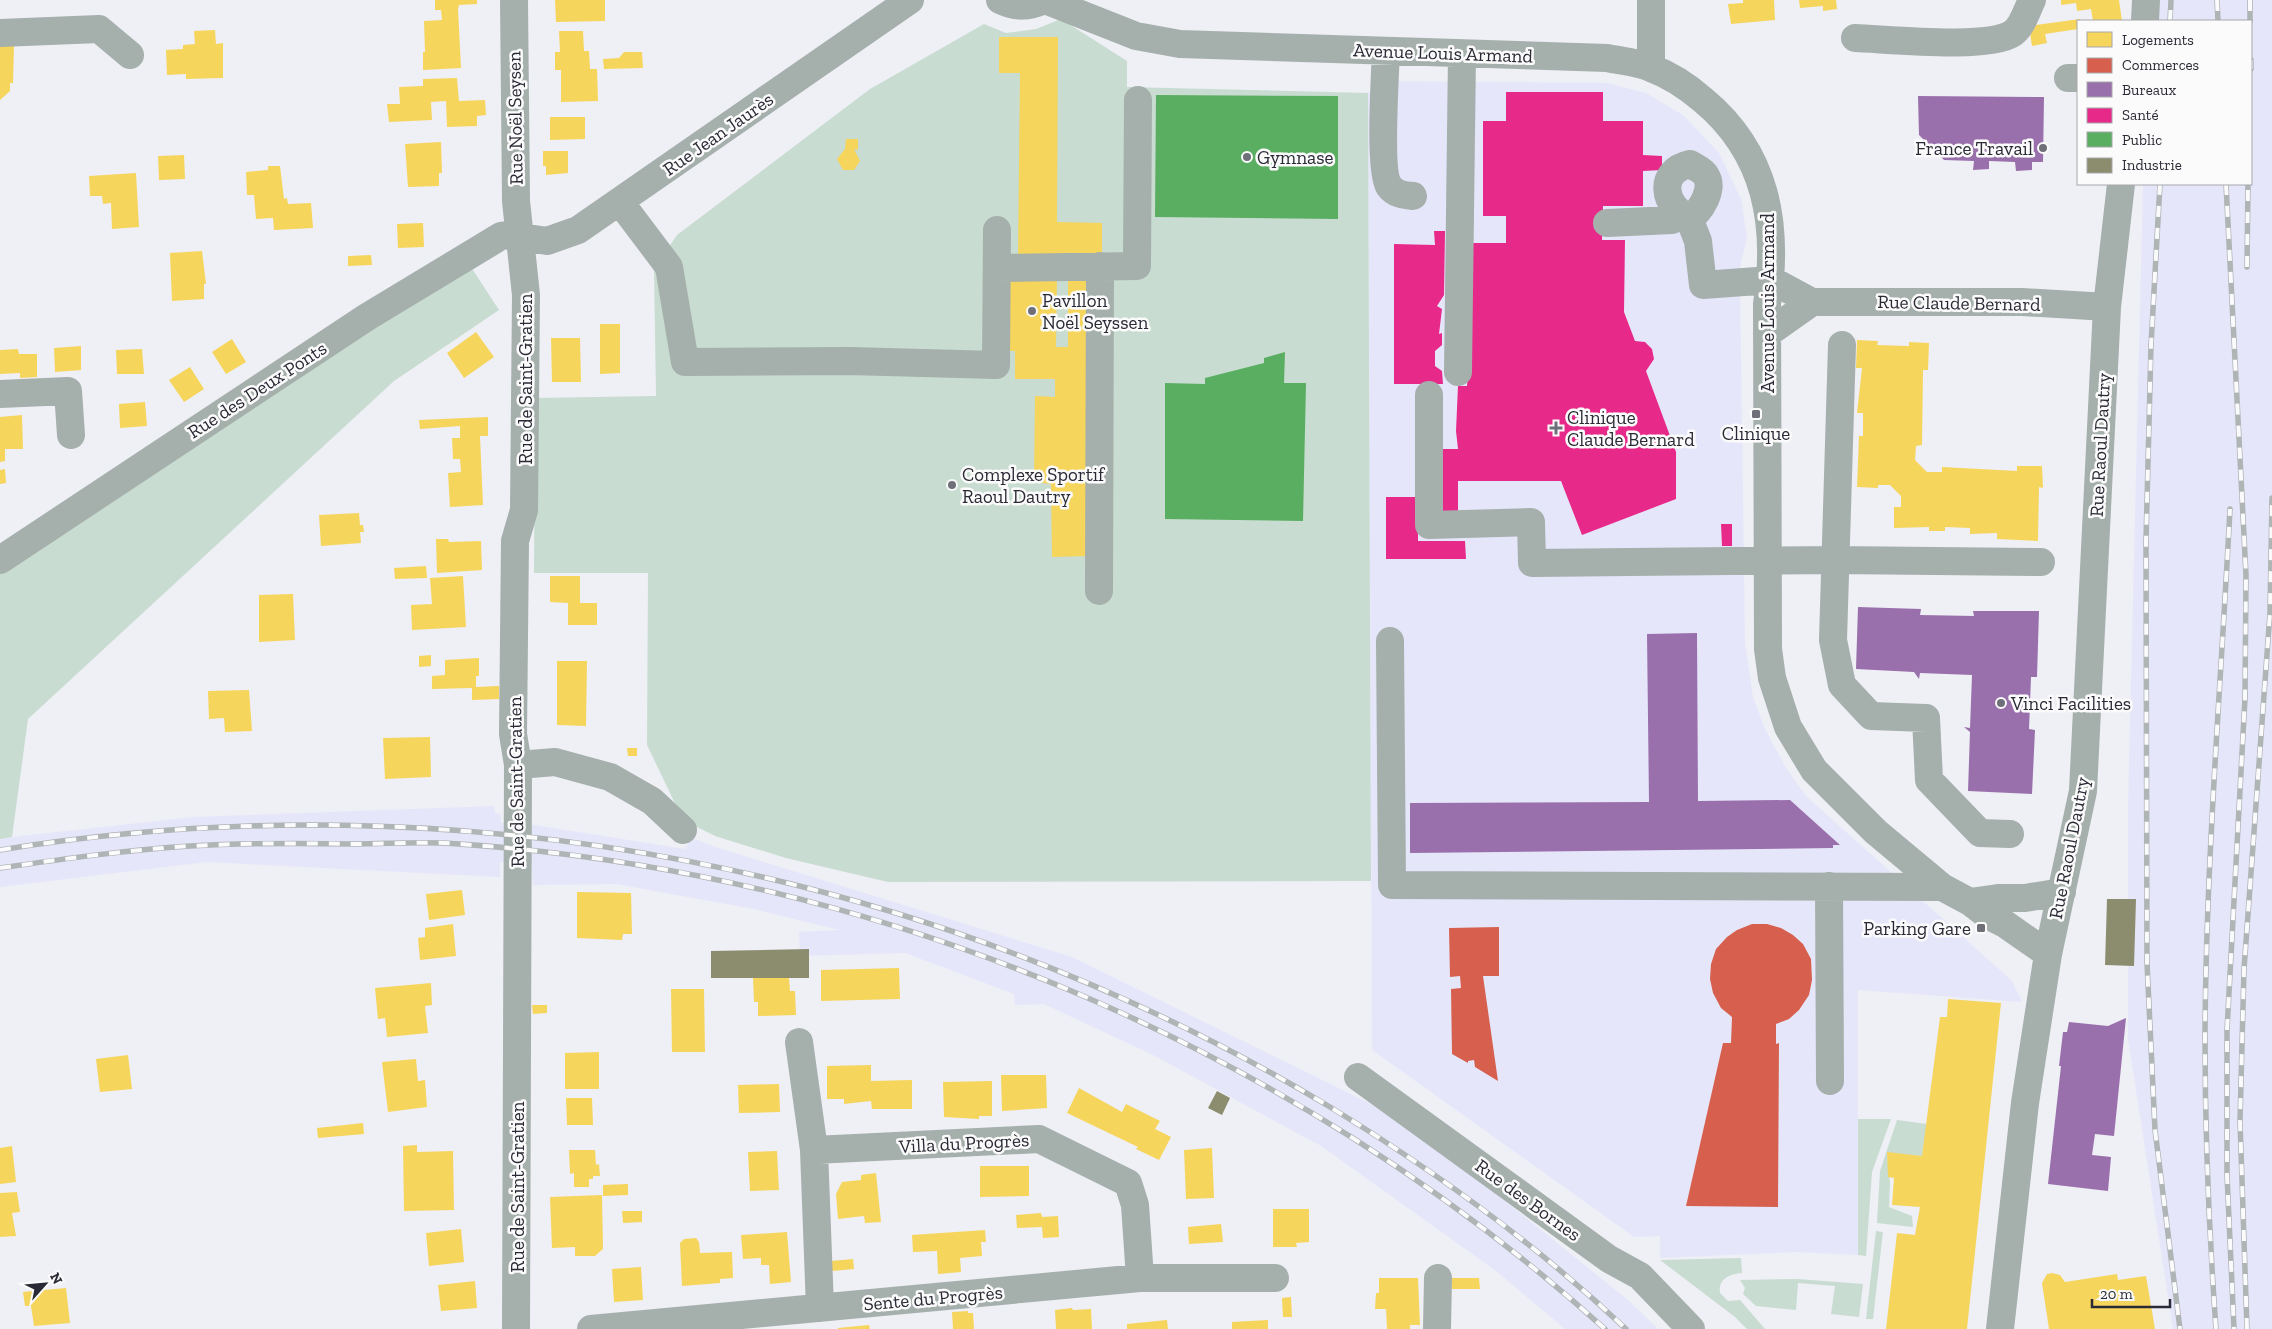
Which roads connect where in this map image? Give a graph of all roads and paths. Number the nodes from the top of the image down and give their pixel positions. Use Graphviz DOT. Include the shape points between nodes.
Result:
graph roads {
  1 [pos="514,0"];
  2 [pos="1000,0"];
  3 [pos="1045,0"];
  4 [pos="1090,0"];
  5 [pos="1651,0"];
  6 [pos="2032,0"];
  7 [pos="2146,0"];
  8 [pos="911,1"];
  9 [pos="2145,20"];
  10 [pos="0,33"];
  11 [pos="1136,36"];
  12 [pos="1855,38"];
  13 [pos="1386,51"];
  14 [pos="1462,54"];
  15 [pos="130,55"];
  16 [pos="1650,67"];
  17 [pos="1138,100"];
  18 [pos="2121,185"];
  19 [pos="1413,196"];
  20 [pos="620,202"];
  21 [pos="1606,222"];
  22 [pos="997,230"];
  23 [pos="520,237"];
  24 [pos="1100,266"];
  25 [pos="996,268"];
  26 [pos="1770,280"];
  27 [pos="1812,302"];
  28 [pos="2107,307"];
  29 [pos="1767,334"];
  30 [pos="1842,345"];
  31 [pos="1458,372"];
  32 [pos="0,394"];
  33 [pos="1428,395"];
  34 [pos="71,436"];
  35 [pos="0,560"];
  36 [pos="1769,560"];
  37 [pos="1835,560"];
  38 [pos="2041,562"];
  39 [pos="1099,591"];
  40 [pos="1390,641"];
  41 [pos="518,765"];
  42 [pos="684,830"];
  43 [pos="2010,834"];
  44 [pos="1829,886"];
  45 [pos="1942,887"];
  46 [pos="2062,892"];
  47 [pos="1970,902"];
  48 [pos="2048,954"];
  49 [pos="799,1042"];
  50 [pos="1358,1077"];
  51 [pos="1830,1080"];
  52 [pos="814,1150"];
  53 [pos="1140,1278"];
  54 [pos="1274,1278"];
  55 [pos="1438,1278"];
  56 [pos="820,1308"];
  57 [pos="516,1329"];
  58 [pos="591,1329"];
  59 [pos="1437,1329"];
  60 [pos="1691,1329"];
  61 [pos="2000,1329"];
  1 -- 23 [label="street, Rue Noël Seysen" via="516,201"];
  2 -- 3 [label="street" via="1021,6"];
  3 -- 11 [label="street, Avenue Louis Armand"];
  4 -- 11 [label="street, Avenue Louis Armand"];
  5 -- 16 [label="street"];
  6 -- 12 [label="street" via="2017,30 2001,38 1951,42"];
  7 -- 9 [label="street"];
  8 -- 20 [label="street, Rue Jean Jaurès"];
  10 -- 15 [label="street" via="99,29"];
  11 -- 13 [label="street, Avenue Louis Armand" via="1180,44"];
  13 -- 14 [label="street, Avenue Louis Armand"];
  13 -- 19 [label="street" via="1384,165 1388,185 1400,195"];
  14 -- 16 [label="street, Avenue Louis Armand" via="1606,58"];
  14 -- 31 [label="street"];
  16 -- 26 [label="street, Avenue Louis Armand" via="1690,88 1730,125 1744,144 1763,184 1768,211"];
  17 -- 24 [label="street" via="1137,266"];
  18 -- 28 [label="street, Rue Raoul Dautry"];
  20 -- 23 [label="street, Rue Jean Jaurès" via="578,230 563,236 547,241"];
  20 -- 25 [label="street" via="669,267 685,362 850,361 996,365"];
  21 -- 26 [label="street" via="1672,220 1685,216 1698,240 1703,285"];
  22 -- 25 [label="street"];
  23 -- 35 [label="street, Rue des Deux Ponts" via="501,236 367,317"];
  23 -- 41 [label="street, Rue de Saint-Gratien" via="526,294 524,510 515,541 513,734"];
  24 -- 25 [label="street"];
  24 -- 39 [label="street"];
  26 -- 27 [label="street, Rue Claude Bernard"];
  26 -- 29 [label="street, Avenue Louis Armand"];
  27 -- 28 [label="street, Rue Claude Bernard" via="2022,302"];
  27 -- 29 [label="street"];
  28 -- 46 [label="street, Rue Raoul Dautry" via="2083,791"];
  29 -- 36 [label="street, Avenue Louis Armand"];
  30 -- 37 [label="street"];
  32 -- 34 [label="street" via="68,391"];
  33 -- 36 [label="street" via="1429,524 1531,522 1532,563"];
  36 -- 37 [label="street"];
  36 -- 45 [label="street, Avenue Louis Armand" via="1768,649 1772,678 1788,727 1814,770 1876,832"];
  37 -- 38 [label="street"];
  37 -- 43 [label="street" via="1833,640 1842,685 1871,716 1926,718 1929,780 1980,833"];
  40 -- 44 [label="street" via="1392,885"];
  41 -- 42 [label="street" via="555,762 610,777 652,801"];
  41 -- 57 [label="street, Rue de Saint-Gratien"];
  44 -- 45 [label="street"];
  44 -- 51 [label="street"];
  45 -- 47 [label="street, Avenue Louis Armand"];
  46 -- 47 [label="street"];
  46 -- 48 [label="street, Rue Raoul Dautry"];
  47 -- 48 [label="street, Avenue Louis Armand"];
  48 -- 61 [label="street, Rue Raoul Dautry" via="2025,1103"];
  49 -- 52 [label="street"];
  50 -- 60 [label="street, Rue des Bornes" via="1609,1259 1640,1276"];
  52 -- 53 [label="street, Villa du Progrès" via="1039,1139 1128,1183 1135,1205"];
  52 -- 56 [label="street"];
  53 -- 54 [label="street, Sente du Progrès"];
  53 -- 56 [label="street, Sente du Progrès"];
  55 -- 59 [label="street"];
  56 -- 58 [label="street, Sente du Progrès"];
}
